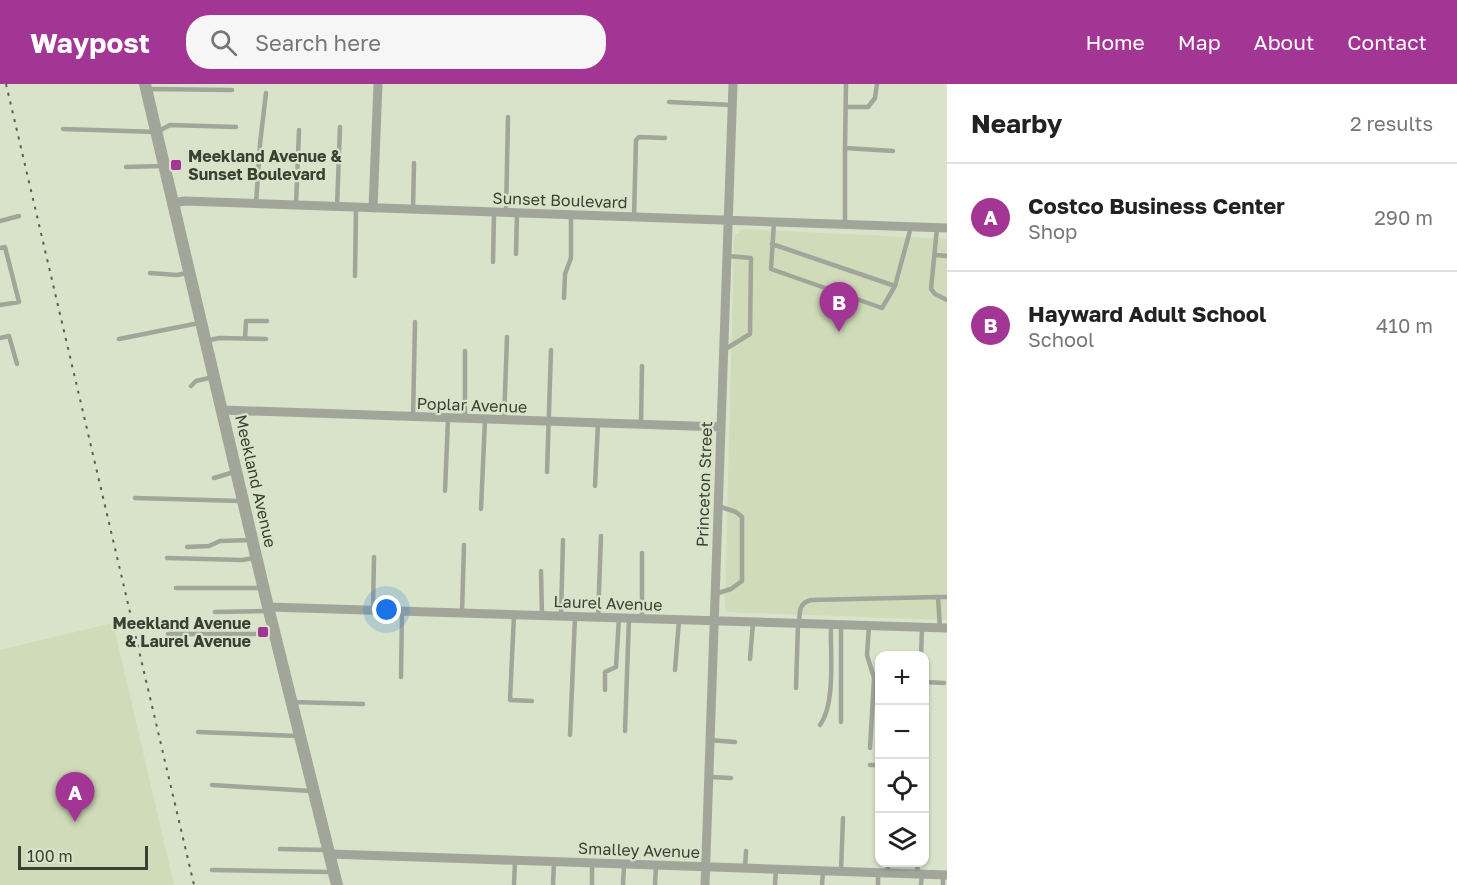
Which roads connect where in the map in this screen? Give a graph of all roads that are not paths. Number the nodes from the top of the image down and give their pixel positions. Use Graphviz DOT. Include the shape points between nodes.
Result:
graph roads {
  1 [pos="378,84"];
  2 [pos="733,84"];
  3 [pos="846,84"];
  4 [pos="877,84"];
  5 [pos="146,86"];
  6 [pos="232,90"];
  7 [pos="266,93"];
  8 [pos="669,102"];
  9 [pos="732,105"];
  10 [pos="846,107"];
  11 [pos="508,117"];
  12 [pos="236,127"];
  13 [pos="340,127"];
  14 [pos="63,129"];
  15 [pos="299,130"];
  16 [pos="157,132"];
  17 [pos="666,138"];
  18 [pos="845,148"];
  19 [pos="893,151"];
  20 [pos="414,163"];
  21 [pos="165,166"];
  22 [pos="126,167"];
  23 [pos="173,203"];
  24 [pos="256,204"];
  25 [pos="296,206"];
  26 [pos="338,207"];
  27 [pos="356,208"];
  28 [pos="373,208"];
  29 [pos="413,210"];
  30 [pos="494,213"];
  31 [pos="506,213"];
  32 [pos="517,213"];
  33 [pos="571,215"];
  34 [pos="19,216"];
  35 [pos="634,218"];
  36 [pos="0,221"];
  37 [pos="728,221"];
  38 [pos="774,222"];
  39 [pos="845,225"];
  40 [pos="911,227"];
  41 [pos="942,228"];
  42 [pos="772,244"];
  43 [pos="0,248"];
  44 [pos="516,254"];
  45 [pos="936,255"];
  46 [pos="727,256"];
  47 [pos="947,256"];
  48 [pos="493,262"];
  49 [pos="150,273"];
  50 [pos="189,273"];
  51 [pos="355,276"];
  52 [pos="895,286"];
  53 [pos="564,298"];
  54 [pos="947,300"];
  55 [pos="0,305"];
  56 [pos="267,321"];
  57 [pos="415,322"];
  58 [pos="201,323"];
  59 [pos="507,337"];
  60 [pos="0,338"];
  61 [pos="119,339"];
  62 [pos="245,339"];
  63 [pos="266,339"];
  64 [pos="206,341"];
  65 [pos="551,350"];
  66 [pos="724,350"];
  67 [pos="465,351"];
  68 [pos="17,364"];
  69 [pos="642,366"];
  70 [pos="214,377"];
  71 [pos="191,386"];
  72 [pos="222,410"];
  73 [pos="413,418"];
  74 [pos="448,419"];
  75 [pos="465,419"];
  76 [pos="485,420"];
  77 [pos="504,421"];
  78 [pos="549,422"];
  79 [pos="598,423"];
  80 [pos="640,424"];
  81 [pos="721,427"];
  82 [pos="237,472"];
  83 [pos="547,472"];
  84 [pos="214,478"];
  85 [pos="595,486"];
  86 [pos="445,491"];
  87 [pos="135,498"];
  88 [pos="244,501"];
  89 [pos="718,506"];
  90 [pos="481,510"];
  91 [pos="601,536"];
  92 [pos="253,540"];
  93 [pos="563,540"];
  94 [pos="464,545"];
  95 [pos="187,547"];
  96 [pos="642,553"];
  97 [pos="374,557"];
  98 [pos="167,558"];
  99 [pos="257,558"];
  100 [pos="541,571"];
  101 [pos="176,588"];
  102 [pos="264,588"];
  103 [pos="715,594"];
  104 [pos="938,597"];
  105 [pos="947,597"];
  106 [pos="269,609"];
  107 [pos="373,610"];
  108 [pos="402,611"];
  109 [pos="215,612"];
  110 [pos="462,613"];
  111 [pos="514,615"];
  112 [pos="542,616"];
  113 [pos="561,616"];
  114 [pos="575,617"];
  115 [pos="598,617"];
  116 [pos="624,618"];
  117 [pos="642,618"];
  118 [pos="679,620"];
  119 [pos="714,621"];
  120 [pos="753,623"];
  121 [pos="798,624"];
  122 [pos="831,625"];
  123 [pos="841,625"];
  124 [pos="869,626"];
  125 [pos="922,628"];
  126 [pos="943,628"];
  127 [pos="168,634"];
  128 [pos="275,634"];
  129 [pos="921,651"];
  130 [pos="750,659"];
  131 [pos="675,670"];
  132 [pos="401,677"];
  133 [pos="929,682"];
  134 [pos="944,683"];
  135 [pos="796,688"];
  136 [pos="605,690"];
  137 [pos="532,701"];
  138 [pos="292,702"];
  139 [pos="363,704"];
  140 [pos="841,722"];
  141 [pos="820,725"];
  142 [pos="625,731"];
  143 [pos="198,732"];
  144 [pos="570,735"];
  145 [pos="300,736"];
  146 [pos="709,740"];
  147 [pos="735,742"];
  148 [pos="870,748"];
  149 [pos="870,765"];
  150 [pos="875,765"];
  151 [pos="710,777"];
  152 [pos="731,778"];
  153 [pos="212,785"];
  154 [pos="313,791"];
  155 [pos="843,818"];
  156 [pos="280,849"];
  157 [pos="746,851"];
  158 [pos="330,852"];
  159 [pos="515,861"];
  160 [pos="554,862"];
  161 [pos="592,863"];
  162 [pos="624,865"];
  163 [pos="656,866"];
  164 [pos="706,867"];
  165 [pos="886,867"];
  166 [pos="919,867"];
  167 [pos="745,868"];
  168 [pos="776,869"];
  169 [pos="212,870"];
  170 [pos="823,871"];
  171 [pos="334,872"];
  172 [pos="841,872"];
  173 [pos="883,873"];
  174 [pos="920,874"];
  175 [pos="944,878"];
  176 [pos="337,885"];
  177 [pos="514,885"];
  178 [pos="553,885"];
  179 [pos="592,885"];
  180 [pos="623,885"];
  181 [pos="655,885"];
  182 [pos="705,885"];
  183 [pos="775,885"];
  184 [pos="822,885"];
  185 [pos="878,885"];
  186 [pos="921,885"];
  1 -- 28 [label="street"];
  2 -- 9 [label="street, Princeton Street"];
  3 -- 10 [label="lane"];
  4 -- 10 [label="lane" via="875,98 868,107"];
  5 -- 6 [label="lane"];
  5 -- 16 [label="street, Meekland Avenue"];
  7 -- 24 [label="lane"];
  8 -- 9 [label="lane"];
  9 -- 37 [label="street, Princeton Street"];
  10 -- 18 [label="lane"];
  11 -- 31 [label="lane"];
  12 -- 16 [label="lane" via="170,125"];
  13 -- 26 [label="lane"];
  14 -- 16 [label="lane"];
  15 -- 25 [label="lane"];
  16 -- 21 [label="street, Meekland Avenue"];
  17 -- 35 [label="lane" via="636,140"];
  18 -- 19 [label="lane"];
  18 -- 39 [label="lane"];
  20 -- 29 [label="lane"];
  21 -- 22 [label="lane"];
  21 -- 23 [label="street, Meekland Avenue"];
  23 -- 24 [label="street, Sunset Boulevard"];
  23 -- 50 [label="street, Meekland Avenue"];
  24 -- 25 [label="street, Sunset Boulevard"];
  25 -- 26 [label="street, Sunset Boulevard"];
  26 -- 27 [label="street, Sunset Boulevard"];
  27 -- 28 [label="street, Sunset Boulevard"];
  27 -- 51 [label="lane"];
  28 -- 29 [label="street, Sunset Boulevard"];
  29 -- 30 [label="street, Sunset Boulevard"];
  30 -- 31 [label="street, Sunset Boulevard"];
  30 -- 48 [label="lane"];
  31 -- 32 [label="street, Sunset Boulevard"];
  32 -- 33 [label="street, Sunset Boulevard"];
  32 -- 44 [label="lane"];
  33 -- 35 [label="street, Sunset Boulevard"];
  33 -- 53 [label="lane" via="571,258 565,274"];
  34 -- 36 [label="lane"];
  35 -- 37 [label="street, Sunset Boulevard"];
  37 -- 38 [label="street, Sunset Boulevard"];
  37 -- 46 [label="street, Princeton Street"];
  38 -- 39 [label="street, Sunset Boulevard"];
  38 -- 42 [label="lane"];
  39 -- 40 [label="street, Sunset Boulevard"];
  40 -- 41 [label="street, Sunset Boulevard"];
  40 -- 52 [label="lane"];
  41 -- 45 [label="lane"];
  42 -- 52 [label="lane"];
  42 -- 52 [label="lane" via="771,269 882,308"];
  43 -- 55 [label="lane" via="5,247 19,302"];
  45 -- 47 [label="lane"];
  45 -- 54 [label="lane" via="931,289"];
  46 -- 66 [label="street, Princeton Street"];
  46 -- 66 [label="lane" via="751,258 750,334"];
  49 -- 50 [label="lane"];
  50 -- 58 [label="street, Meekland Avenue"];
  56 -- 62 [label="lane" via="246,321"];
  57 -- 73 [label="lane"];
  58 -- 61 [label="lane"];
  58 -- 64 [label="street, Meekland Avenue"];
  59 -- 77 [label="lane"];
  60 -- 68 [label="lane" via="9,336"];
  62 -- 63 [label="lane"];
  62 -- 64 [label="lane"];
  64 -- 70 [label="street, Meekland Avenue"];
  65 -- 78 [label="lane"];
  66 -- 81 [label="street, Princeton Street"];
  67 -- 75 [label="lane"];
  69 -- 80 [label="lane"];
  70 -- 71 [label="lane"];
  70 -- 72 [label="street, Meekland Avenue"];
  72 -- 73 [label="street, Poplar Avenue"];
  72 -- 82 [label="street, Meekland Avenue"];
  73 -- 74 [label="street, Poplar Avenue"];
  74 -- 75 [label="street, Poplar Avenue"];
  74 -- 86 [label="lane"];
  75 -- 76 [label="street, Poplar Avenue"];
  76 -- 77 [label="street, Poplar Avenue"];
  76 -- 90 [label="lane"];
  77 -- 78 [label="street, Poplar Avenue"];
  78 -- 79 [label="street, Poplar Avenue"];
  78 -- 83 [label="lane"];
  79 -- 80 [label="street, Poplar Avenue"];
  79 -- 85 [label="lane"];
  80 -- 81 [label="street, Poplar Avenue"];
  81 -- 89 [label="street, Princeton Street"];
  82 -- 84 [label="lane"];
  82 -- 88 [label="street, Meekland Avenue"];
  87 -- 88 [label="lane"];
  88 -- 92 [label="street, Meekland Avenue"];
  89 -- 103 [label="street, Princeton Street"];
  89 -- 103 [label="lane" via="741,517 742,581"];
  91 -- 115 [label="lane"];
  92 -- 95 [label="lane"];
  92 -- 99 [label="street, Meekland Avenue"];
  93 -- 113 [label="lane"];
  94 -- 110 [label="lane"];
  96 -- 117 [label="lane"];
  97 -- 107 [label="lane"];
  98 -- 99 [label="lane"];
  99 -- 102 [label="street, Meekland Avenue"];
  100 -- 112 [label="lane"];
  101 -- 102 [label="lane"];
  102 -- 106 [label="street, Meekland Avenue"];
  103 -- 119 [label="street, Princeton Street"];
  104 -- 105 [label="lane"];
  104 -- 121 [label="lane" via="804,601"];
  104 -- 126 [label="lane"];
  106 -- 107 [label="street, Laurel Avenue"];
  106 -- 109 [label="lane"];
  106 -- 128 [label="street, Meekland Avenue"];
  107 -- 108 [label="street, Laurel Avenue"];
  108 -- 110 [label="street, Laurel Avenue"];
  108 -- 132 [label="lane"];
  110 -- 111 [label="street, Laurel Avenue"];
  111 -- 112 [label="street, Laurel Avenue"];
  111 -- 137 [label="lane" via="510,700"];
  112 -- 113 [label="street, Laurel Avenue"];
  113 -- 114 [label="street, Laurel Avenue"];
  114 -- 115 [label="street, Laurel Avenue"];
  114 -- 144 [label="lane"];
  115 -- 116 [label="street, Laurel Avenue"];
  116 -- 117 [label="street, Laurel Avenue"];
  116 -- 136 [label="lane" via="615,667 605,672"];
  116 -- 142 [label="lane"];
  117 -- 118 [label="street, Laurel Avenue"];
  118 -- 119 [label="street, Laurel Avenue"];
  118 -- 131 [label="lane"];
  119 -- 120 [label="street, Laurel Avenue"];
  119 -- 146 [label="street, Princeton Street"];
  120 -- 121 [label="street, Laurel Avenue"];
  120 -- 130 [label="lane"];
  121 -- 122 [label="street, Laurel Avenue"];
  121 -- 135 [label="lane"];
  122 -- 123 [label="street, Laurel Avenue"];
  122 -- 141 [label="lane" via="829,699"];
  123 -- 124 [label="street, Laurel Avenue"];
  123 -- 140 [label="lane"];
  124 -- 125 [label="street, Laurel Avenue"];
  124 -- 148 [label="lane" via="867,655 874,678"];
  125 -- 126 [label="street, Laurel Avenue"];
  125 -- 129 [label="lane"];
  127 -- 128 [label="lane"];
  128 -- 138 [label="street, Meekland Avenue"];
  133 -- 134 [label="lane"];
  138 -- 139 [label="lane"];
  138 -- 145 [label="street, Meekland Avenue"];
  143 -- 145 [label="lane"];
  145 -- 154 [label="street, Meekland Avenue"];
  146 -- 147 [label="lane"];
  146 -- 151 [label="street, Princeton Street"];
  149 -- 150 [label="lane"];
  151 -- 152 [label="lane"];
  151 -- 164 [label="street, Princeton Street"];
  153 -- 154 [label="lane"];
  154 -- 158 [label="street, Meekland Avenue"];
  155 -- 172 [label="lane"];
  156 -- 158 [label="lane"];
  157 -- 167 [label="lane"];
  158 -- 159 [label="street, Smalley Avenue"];
  158 -- 171 [label="street, Meekland Avenue"];
  159 -- 160 [label="street, Smalley Avenue"];
  159 -- 177 [label="lane"];
  160 -- 161 [label="street, Smalley Avenue"];
  160 -- 178 [label="lane"];
  161 -- 162 [label="street, Smalley Avenue"];
  161 -- 179 [label="lane"];
  162 -- 163 [label="street, Smalley Avenue"];
  162 -- 180 [label="lane"];
  163 -- 164 [label="street, Smalley Avenue"];
  163 -- 181 [label="lane"];
  164 -- 167 [label="street, Smalley Avenue"];
  164 -- 182 [label="street, Princeton Street"];
  165 -- 173 [label="lane"];
  166 -- 174 [label="lane"];
  167 -- 168 [label="street, Smalley Avenue"];
  168 -- 170 [label="street, Smalley Avenue"];
  168 -- 183 [label="lane"];
  169 -- 171 [label="lane"];
  170 -- 172 [label="street, Smalley Avenue"];
  170 -- 184 [label="lane"];
  171 -- 176 [label="street, Meekland Avenue"];
  172 -- 173 [label="street, Smalley Avenue"];
  173 -- 174 [label="street, Smalley Avenue"];
  173 -- 185 [label="lane"];
  174 -- 175 [label="street, Smalley Avenue"];
  174 -- 186 [label="lane"];
}
